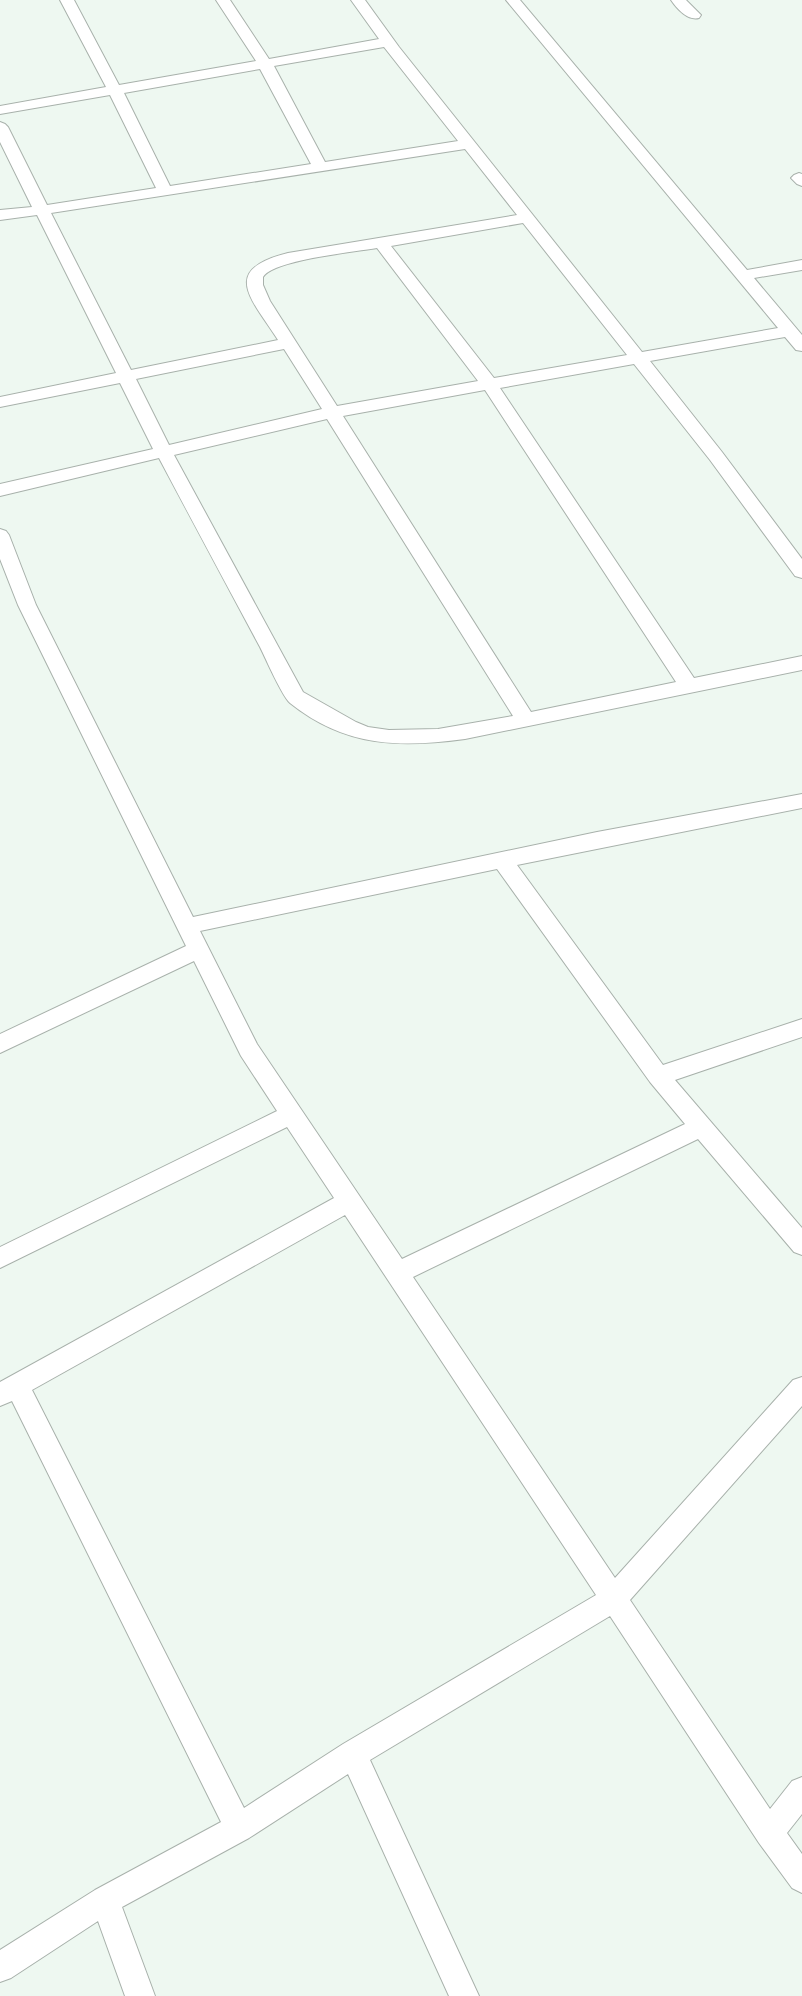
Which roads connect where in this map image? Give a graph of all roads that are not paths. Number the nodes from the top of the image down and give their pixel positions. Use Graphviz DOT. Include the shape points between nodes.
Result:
graph roads {
  1 [pos="67,0"];
  2 [pos="224,0"];
  3 [pos="358,0"];
  4 [pos="513,0"];
  5 [pos="678,0"];
  6 [pos="694,15"];
  7 [pos="388,42"];
  8 [pos="265,64"];
  9 [pos="115,90"];
  10 [pos="0,110"];
  11 [pos="0,127"];
  12 [pos="468,144"];
  13 [pos="320,167"];
  14 [pos="165,191"];
  15 [pos="43,210"];
  16 [pos="0,215"];
  17 [pos="527,218"];
  18 [pos="381,243"];
  19 [pos="802,265"];
  20 [pos="744,275"];
  21 [pos="790,331"];
  22 [pos="288,343"];
  23 [pos="802,346"];
  24 [pos="638,358"];
  25 [pos="125,376"];
  26 [pos="489,384"];
  27 [pos="0,402"];
  28 [pos="333,412"];
  29 [pos="164,452"];
  30 [pos="0,490"];
  31 [pos="2,547"];
  32 [pos="799,563"];
  33 [pos="802,663"];
  34 [pos="689,686"];
  35 [pos="526,720"];
  36 [pos="802,801"];
  37 [pos="502,860"];
  38 [pos="187,926"];
  39 [pos="199,950"];
  40 [pos="802,1028"];
  41 [pos="0,1044"];
  42 [pos="658,1076"];
  43 [pos="292,1114"];
  44 [pos="701,1127"];
  45 [pos="349,1201"];
  46 [pos="802,1245"];
  47 [pos="0,1258"];
  48 [pos="397,1273"];
  49 [pos="802,1388"];
  50 [pos="9,1390"];
  51 [pos="614,1599"];
  52 [pos="353,1754"];
  53 [pos="802,1791"];
  54 [pos="239,1828"];
  55 [pos="769,1833"];
  56 [pos="802,1878"];
  57 [pos="104,1900"];
  58 [pos="0,1967"];
  59 [pos="140,1996"];
  60 [pos="464,1996"];
  1 -- 9 [label="street"];
  2 -- 8 [label="street"];
  3 -- 7 [label="street"];
  4 -- 20 [label="street"];
  5 -- 6 [label="street"];
  7 -- 8 [label="street"];
  7 -- 12 [label="street"];
  8 -- 9 [label="street"];
  8 -- 13 [label="street"];
  9 -- 10 [label="street"];
  9 -- 14 [label="street"];
  11 -- 15 [label="street"];
  12 -- 13 [label="street"];
  12 -- 17 [label="street"];
  13 -- 14 [label="street"];
  14 -- 15 [label="street"];
  15 -- 16 [label="street"];
  15 -- 25 [label="street"];
  17 -- 18 [label="street"];
  17 -- 24 [label="street"];
  18 -- 22 [label="street" via="288,258 265,266 257,273 254,283 262,302"];
  18 -- 26 [label="street"];
  19 -- 20 [label="street"];
  20 -- 21 [label="street"];
  21 -- 23 [label="street"];
  21 -- 24 [label="street"];
  22 -- 25 [label="street"];
  22 -- 28 [label="street"];
  24 -- 26 [label="street"];
  24 -- 32 [label="street"];
  25 -- 27 [label="street"];
  25 -- 29 [label="street"];
  26 -- 28 [label="street"];
  26 -- 34 [label="street"];
  28 -- 29 [label="street"];
  28 -- 35 [label="street"];
  29 -- 30 [label="street"];
  29 -- 35 [label="street" via="296,697 333,722 369,734 400,737 441,735"];
  31 -- 38 [label="street" via="27,605"];
  33 -- 34 [label="street"];
  34 -- 35 [label="street"];
  36 -- 37 [label="street"];
  37 -- 38 [label="street"];
  37 -- 42 [label="street"];
  38 -- 39 [label="street"];
  39 -- 41 [label="street"];
  39 -- 43 [label="street" via="249,1050"];
  40 -- 42 [label="street"];
  42 -- 44 [label="street"];
  43 -- 45 [label="street"];
  43 -- 47 [label="street"];
  44 -- 46 [label="street"];
  44 -- 48 [label="street"];
  45 -- 48 [label="street"];
  45 -- 50 [label="street"];
  48 -- 51 [label="street"];
  49 -- 51 [label="street"];
  50 -- 54 [label="street"];
  51 -- 52 [label="street"];
  51 -- 55 [label="street"];
  52 -- 54 [label="street"];
  52 -- 60 [label="street"];
  53 -- 55 [label="street"];
  54 -- 57 [label="street"];
  55 -- 56 [label="street"];
  57 -- 58 [label="street"];
  57 -- 59 [label="street"];
}
